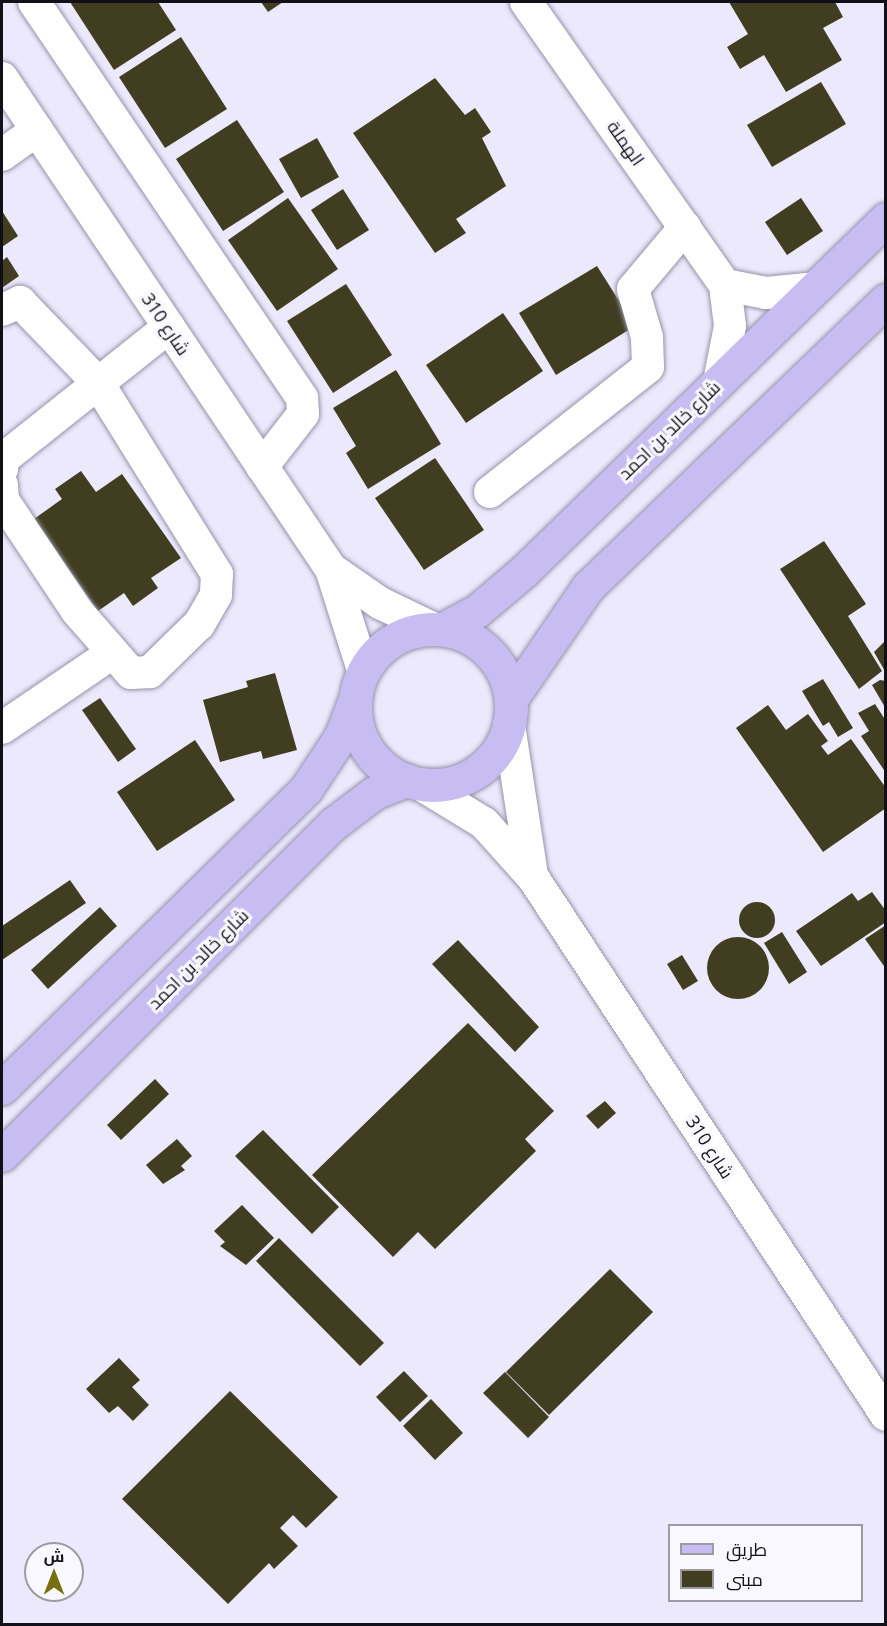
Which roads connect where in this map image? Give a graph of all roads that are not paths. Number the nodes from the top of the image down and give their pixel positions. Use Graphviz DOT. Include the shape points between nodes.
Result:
graph roads {
  1 [pos="34,2"];
  2 [pos="526,2"];
  3 [pos="2,78"];
  4 [pos="37,130"];
  5 [pos="2,155"];
  6 [pos="885,219"];
  7 [pos="685,227"];
  8 [pos="726,285"];
  9 [pos="814,288"];
  10 [pos="885,300"];
  11 [pos="2,310"];
  12 [pos="169,327"];
  13 [pos="719,382"];
  14 [pos="98,383"];
  15 [pos="262,467"];
  16 [pos="2,469"];
  17 [pos="2,485"];
  18 [pos="490,492"];
  19 [pos="331,569"];
  20 [pos="438,629"];
  21 [pos="111,654"];
  22 [pos="359,685"];
  23 [pos="510,712"];
  24 [pos="2,728"];
  25 [pos="413,782"];
  26 [pos="534,879"];
  27 [pos="2,1088"];
  28 [pos="2,1155"];
  29 [pos="885,1415"];
  1 -- 15 [label="street" via="302,398 303,414"];
  2 -- 7 [label="street, الهملة"];
  3 -- 4 [label="street, شارع 310"];
  4 -- 5 [label="street"];
  4 -- 12 [label="street, شارع 310"];
  6 -- 9 [label="main road, شارع خالد بن احمد"];
  7 -- 8 [label="street, الهملة"];
  7 -- 18 [label="street" via="633,289 647,337 648,367"];
  8 -- 9 [label="street" via="766,293"];
  8 -- 13 [label="street" via="729,343"];
  9 -- 13 [label="main road, شارع خالد بن احمد"];
  10 -- 23 [label="main road" via="588,587"];
  11 -- 14 [label="street" via="20,302"];
  12 -- 14 [label="street"];
  12 -- 15 [label="street, شارع 310"];
  13 -- 20 [label="main road, شارع خالد بن احمد" via="501,593"];
  14 -- 16 [label="street" via="3,459"];
  14 -- 21 [label="street" via="218,584 200,624 150,672 131,672"];
  15 -- 19 [label="street, شارع 310"];
  17 -- 21 [label="street" via="3,500"];
  19 -- 20 [label="street, شارع 310" via="380,603"];
  19 -- 22 [label="street, شارع 310"];
  20 -- 22 [label="main road" via="393,640"];
  20 -- 23 [label="main road" via="481,646 496,660"];
  21 -- 24 [label="street"];
  22 -- 25 [label="main road" via="362,740 388,770"];
  22 -- 27 [label="main road" via="341,736 306,789"];
  23 -- 25 [label="main road" via="493,755 466,777"];
  23 -- 26 [label="street, شارع 310" via="517,802"];
  25 -- 26 [label="street, شارع 310" via="484,823"];
  25 -- 28 [label="main road, شارع خالد بن احمد" via="374,793 333,824"];
  26 -- 29 [label="street, شارع 310"];
}
